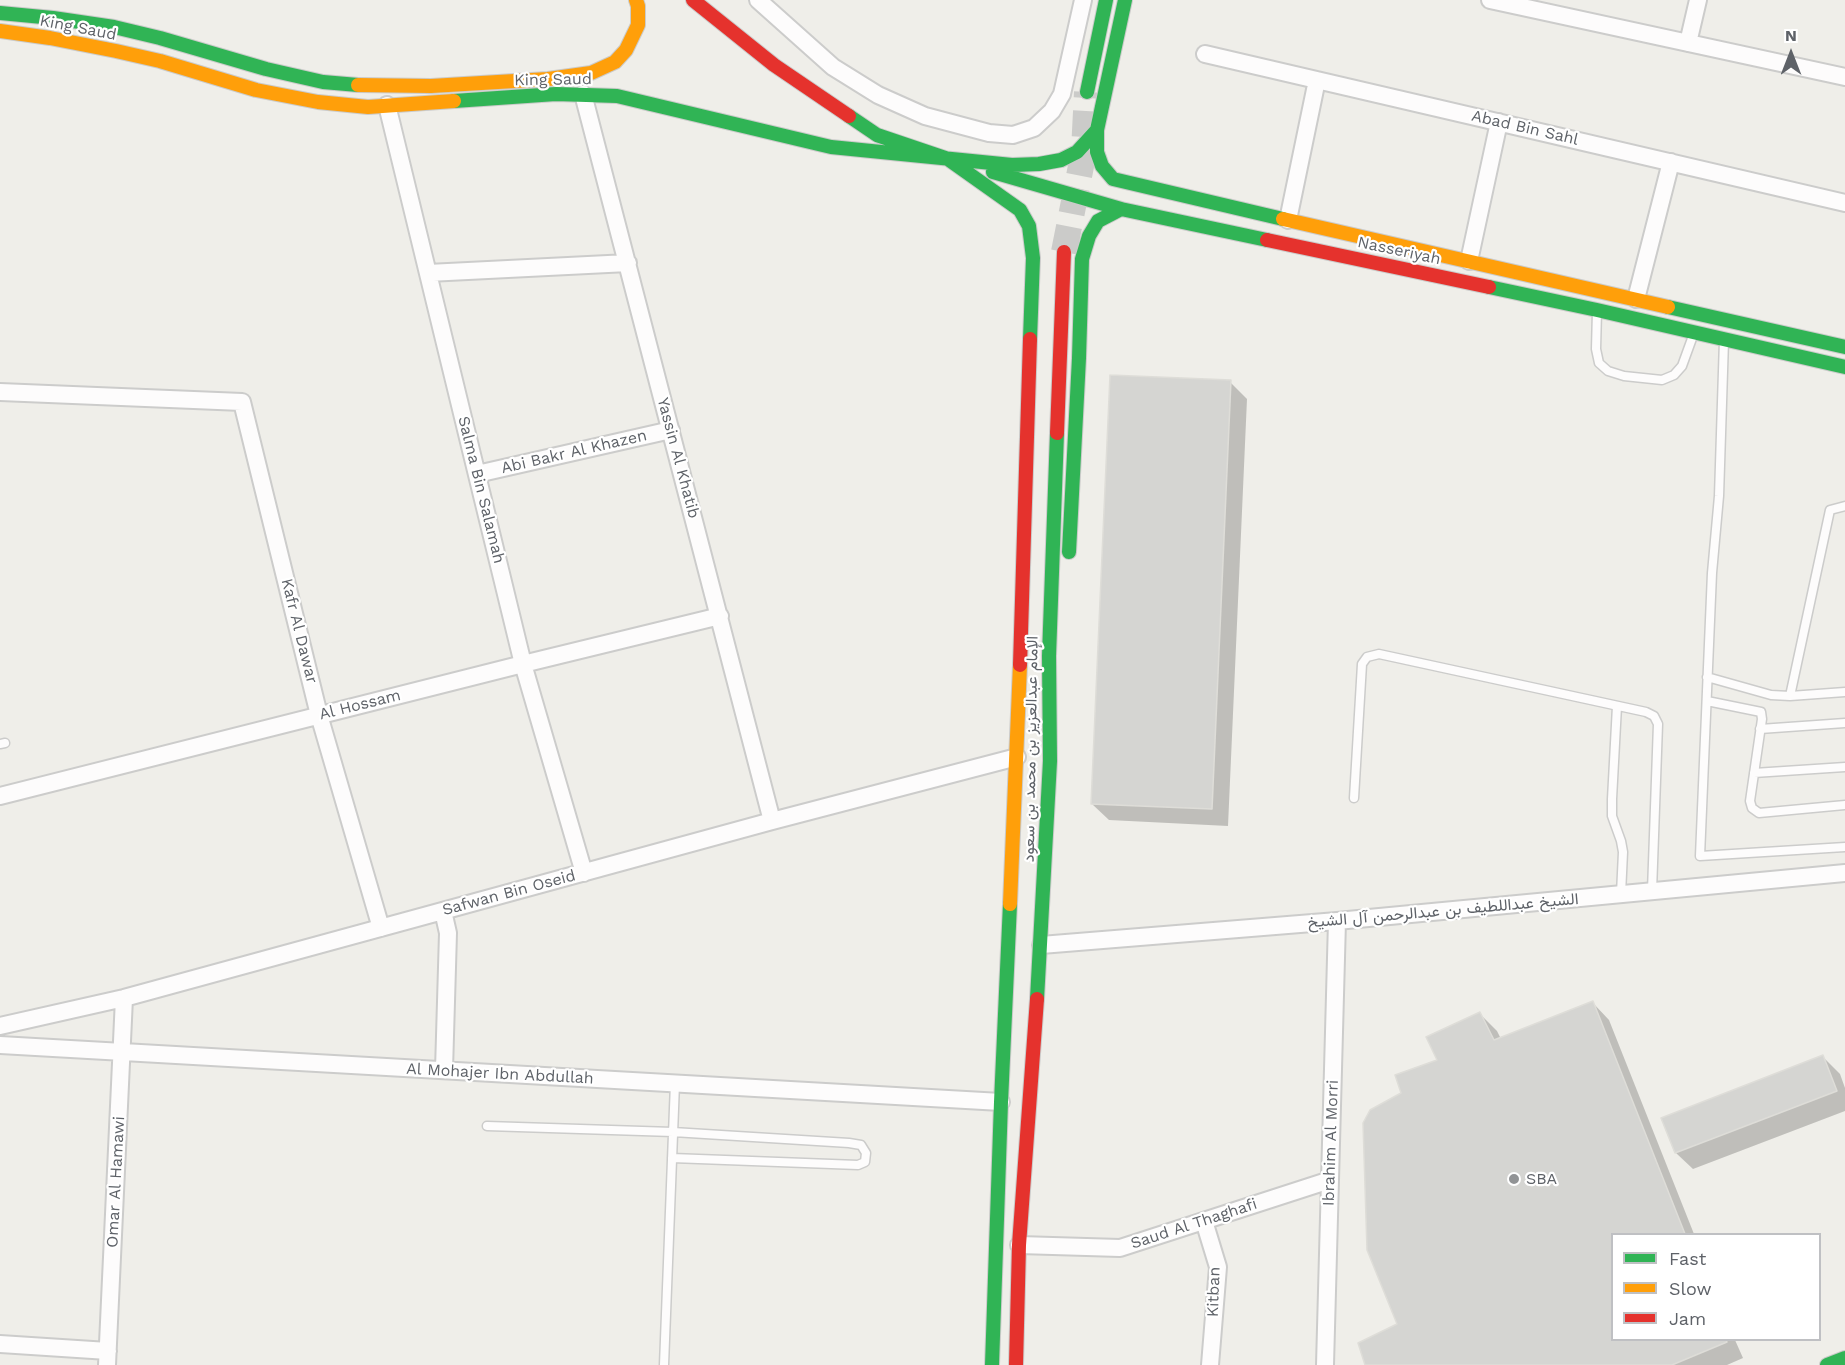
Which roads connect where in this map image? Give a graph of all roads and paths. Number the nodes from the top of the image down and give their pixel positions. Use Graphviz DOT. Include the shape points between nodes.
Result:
graph roads {
  1 [pos="636,0"];
  2 [pos="693,0"];
  3 [pos="759,0"];
  4 [pos="1083,0"];
  5 [pos="1106,0"];
  6 [pos="1125,0"];
  7 [pos="1490,0"];
  8 [pos="1698,0"];
  9 [pos="0,13"];
  10 [pos="0,31"];
  11 [pos="1688,43"];
  12 [pos="1205,54"];
  13 [pos="1845,77"];
  14 [pos="305,78"];
  15 [pos="1317,80"];
  16 [pos="1086,92"];
  17 [pos="584,94"];
  18 [pos="301,98"];
  19 [pos="387,105"];
  20 [pos="1499,122"];
  21 [pos="1097,130"];
  22 [pos="948,159"];
  23 [pos="1671,162"];
  24 [pos="1845,203"];
  25 [pos="1120,209"];
  26 [pos="1288,220"];
  27 [pos="1064,252"];
  28 [pos="1469,261"];
  29 [pos="628,263"];
  30 [pos="428,273"];
  31 [pos="1636,299"];
  32 [pos="1597,310"];
  33 [pos="1694,333"];
  34 [pos="1724,340"];
  35 [pos="1845,347"];
  36 [pos="1845,367"];
  37 [pos="0,392"];
  38 [pos="671,430"];
  39 [pos="477,474"];
  40 [pos="1845,506"];
  41 [pos="1068,567"];
  42 [pos="720,615"];
  43 [pos="1062,659"];
  44 [pos="522,664"];
  45 [pos="1707,677"];
  46 [pos="1845,692"];
  47 [pos="1790,696"];
  48 [pos="1707,700"];
  49 [pos="1617,706"];
  50 [pos="319,715"];
  51 [pos="1845,723"];
  52 [pos="1760,729"];
  53 [pos="1017,758"];
  54 [pos="1050,761"];
  55 [pos="1845,767"];
  56 [pos="1754,773"];
  57 [pos="0,796"];
  58 [pos="1354,798"];
  59 [pos="1845,805"];
  60 [pos="772,821"];
  61 [pos="1845,847"];
  62 [pos="584,873"];
  63 [pos="1845,873"];
  64 [pos="1652,891"];
  65 [pos="1621,894"];
  66 [pos="443,911"];
  67 [pos="1337,921"];
  68 [pos="381,928"];
  69 [pos="1041,945"];
  70 [pos="124,998"];
  71 [pos="0,1026"];
  72 [pos="0,1045"];
  73 [pos="123,1052"];
  74 [pos="444,1070"];
  75 [pos="675,1083"];
  76 [pos="1001,1102"];
  77 [pos="487,1126"];
  78 [pos="673,1132"];
  79 [pos="672,1158"];
  80 [pos="1330,1180"];
  81 [pos="1204,1221"];
  82 [pos="995,1233"];
  83 [pos="1020,1245"];
  84 [pos="0,1344"];
  85 [pos="107,1358"];
  86 [pos="1845,1358"];
  87 [pos="664,1365"];
  88 [pos="980,1365"];
  89 [pos="992,1365"];
  90 [pos="1016,1365"];
  91 [pos="1025,1365"];
  92 [pos="1210,1365"];
  93 [pos="1325,1365"];
  94 [pos="1827,1365"];
  1 -- 14 [label="main road, King Saud" via="638,25 626,50 615,62 591,74 431,86 368,86"];
  2 -- 22 [label="main road" via="774,65 877,135"];
  3 -- 4 [label="street" via="833,67 878,95 925,116 989,134 1013,135 1034,128 1052,111 1062,94"];
  5 -- 16 [label="main road"];
  6 -- 21 [label="main road"];
  7 -- 11 [label="street"];
  8 -- 11 [label="street"];
  9 -- 14 [label="main road, King Saud" via="114,27"];
  10 -- 18 [label="main road, King Saud" via="116,51 256,90"];
  11 -- 13 [label="street"];
  12 -- 15 [label="street, Abad Bin Sahl"];
  14 -- 18 [label="main road"];
  15 -- 20 [label="street, Abad Bin Sahl"];
  15 -- 26 [label="street"];
  17 -- 19 [label="main road, King Saud"];
  17 -- 22 [label="main road, King Saud" via="618,96 831,147"];
  17 -- 29 [label="street, Yassin Al Khatib"];
  18 -- 19 [label="main road, King Saud" via="368,107"];
  19 -- 30 [label="street, Salma Bin Salamah"];
  20 -- 23 [label="street, Abad Bin Sahl"];
  20 -- 28 [label="street"];
  21 -- 22 [label="main road, King Saud" via="1077,152 1061,160 1012,165"];
  21 -- 26 [label="main road, Nasseriyah" via="1097,152 1113,179"];
  22 -- 25 [label="main road, Nasseriyah"];
  22 -- 53 [label="main road, الإمام عبدالعزيز بن محمد بن سعود" via="1020,210 1029,226 1034,258"];
  23 -- 24 [label="street, Abad Bin Sahl"];
  23 -- 31 [label="street"];
  25 -- 32 [label="main road, Nasseriyah"];
  25 -- 41 [label="main road" via="1098,221 1082,259"];
  26 -- 28 [label="main road, Nasseriyah"];
  27 -- 54 [label="main road, الإمام عبدالعزيز بن محمد بن سعود" via="1049,656"];
  28 -- 31 [label="main road, Nasseriyah"];
  29 -- 30 [label="street"];
  29 -- 38 [label="street, Yassin Al Khatib"];
  30 -- 39 [label="street, Salma Bin Salamah"];
  31 -- 35 [label="main road, Nasseriyah"];
  32 -- 33 [label="main road, Nasseriyah"];
  32 -- 33 [label="lane" via="1599,363 1624,376 1662,380 1674,375 1682,366"];
  33 -- 34 [label="main road, Nasseriyah"];
  34 -- 36 [label="main road, Nasseriyah"];
  34 -- 45 [label="lane"];
  37 -- 50 [label="street, Kafr Al Dawar" via="242,402"];
  38 -- 39 [label="street, Abi Bakr Al Khazen"];
  38 -- 42 [label="street, Yassin Al Khatib"];
  39 -- 44 [label="street, Salma Bin Salamah"];
  40 -- 47 [label="lane" via="1830,510"];
  42 -- 44 [label="street, Al Hossam"];
  42 -- 60 [label="street, Yassin Al Khatib"];
  43 -- 54 [label="main road"];
  44 -- 50 [label="street, Al Hossam"];
  44 -- 62 [label="street, Salma Bin Salamah"];
  45 -- 47 [label="lane"];
  45 -- 48 [label="lane"];
  46 -- 47 [label="lane"];
  48 -- 52 [label="lane" via="1761,712"];
  48 -- 61 [label="lane" via="1700,856"];
  49 -- 58 [label="lane" via="1378,654 1367,657 1362,664"];
  49 -- 64 [label="lane" via="1646,712 1658,724"];
  49 -- 65 [label="lane" via="1612,816 1621,841"];
  50 -- 57 [label="street, Al Hossam"];
  50 -- 68 [label="street, Kafr Al Dawar"];
  51 -- 52 [label="lane"];
  52 -- 56 [label="lane"];
  53 -- 60 [label="street, Safwan Bin Oseid"];
  53 -- 76 [label="main road, الإمام عبدالعزيز بن محمد بن سعود"];
  54 -- 69 [label="main road, الإمام عبدالعزيز بن محمد بن سعود"];
  55 -- 56 [label="lane"];
  56 -- 59 [label="lane" via="1750,801 1760,813"];
  60 -- 62 [label="street, Safwan Bin Oseid"];
  62 -- 66 [label="street, Safwan Bin Oseid"];
  63 -- 64 [label="street, الشيخ عبداللطيف بن عبدالرحمن آل الشيخ"];
  64 -- 65 [label="street, الشيخ عبداللطيف بن عبدالرحمن آل الشيخ"];
  65 -- 67 [label="street, الشيخ عبداللطيف بن عبدالرحمن آل الشيخ"];
  66 -- 68 [label="street, Safwan Bin Oseid"];
  66 -- 74 [label="street" via="448,933"];
  67 -- 69 [label="street, الشيخ عبداللطيف بن عبدالرحمن آل الشيخ"];
  67 -- 80 [label="street, Ibrahim Al Morri"];
  68 -- 70 [label="street, Safwan Bin Oseid"];
  69 -- 83 [label="main road, الإمام عبدالعزيز بن محمد بن سعود"];
  70 -- 71 [label="street, Safwan Bin Oseid"];
  70 -- 73 [label="street, Omar Al Hamawi"];
  72 -- 73 [label="street, Al Mohajer Ibn Abdullah"];
  73 -- 74 [label="street, Al Mohajer Ibn Abdullah"];
  73 -- 85 [label="street, Omar Al Hamawi"];
  74 -- 75 [label="street, Al Mohajer Ibn Abdullah"];
  75 -- 76 [label="street, Al Mohajer Ibn Abdullah"];
  75 -- 78 [label="lane"];
  76 -- 82 [label="main road, الإمام عبدالعزيز بن محمد بن سعود"];
  77 -- 78 [label="lane"];
  78 -- 79 [label="lane"];
  78 -- 79 [label="lane" via="849,1143 861,1145 866,1153 865,1162 858,1165"];
  79 -- 87 [label="lane"];
  80 -- 81 [label="street, Saud Al Thaghafi"];
  80 -- 93 [label="street, Ibrahim Al Morri"];
  81 -- 83 [label="street, Saud Al Thaghafi" via="1120,1248"];
  81 -- 92 [label="street, Kitban" via="1218,1267"];
  82 -- 88 [label="main road, الإمام عبدالعزيز بن محمد بن سعود"];
  82 -- 89 [label="main road, الإمام عبدالعزيز بن محمد بن سعود"];
  83 -- 90 [label="main road, الإمام عبدالعزيز بن محمد بن سعود"];
  83 -- 91 [label="main road, الإمام عبدالعزيز بن محمد بن سعود"];
  84 -- 85 [label="street"];
  86 -- 94 [label="main road"];
}
